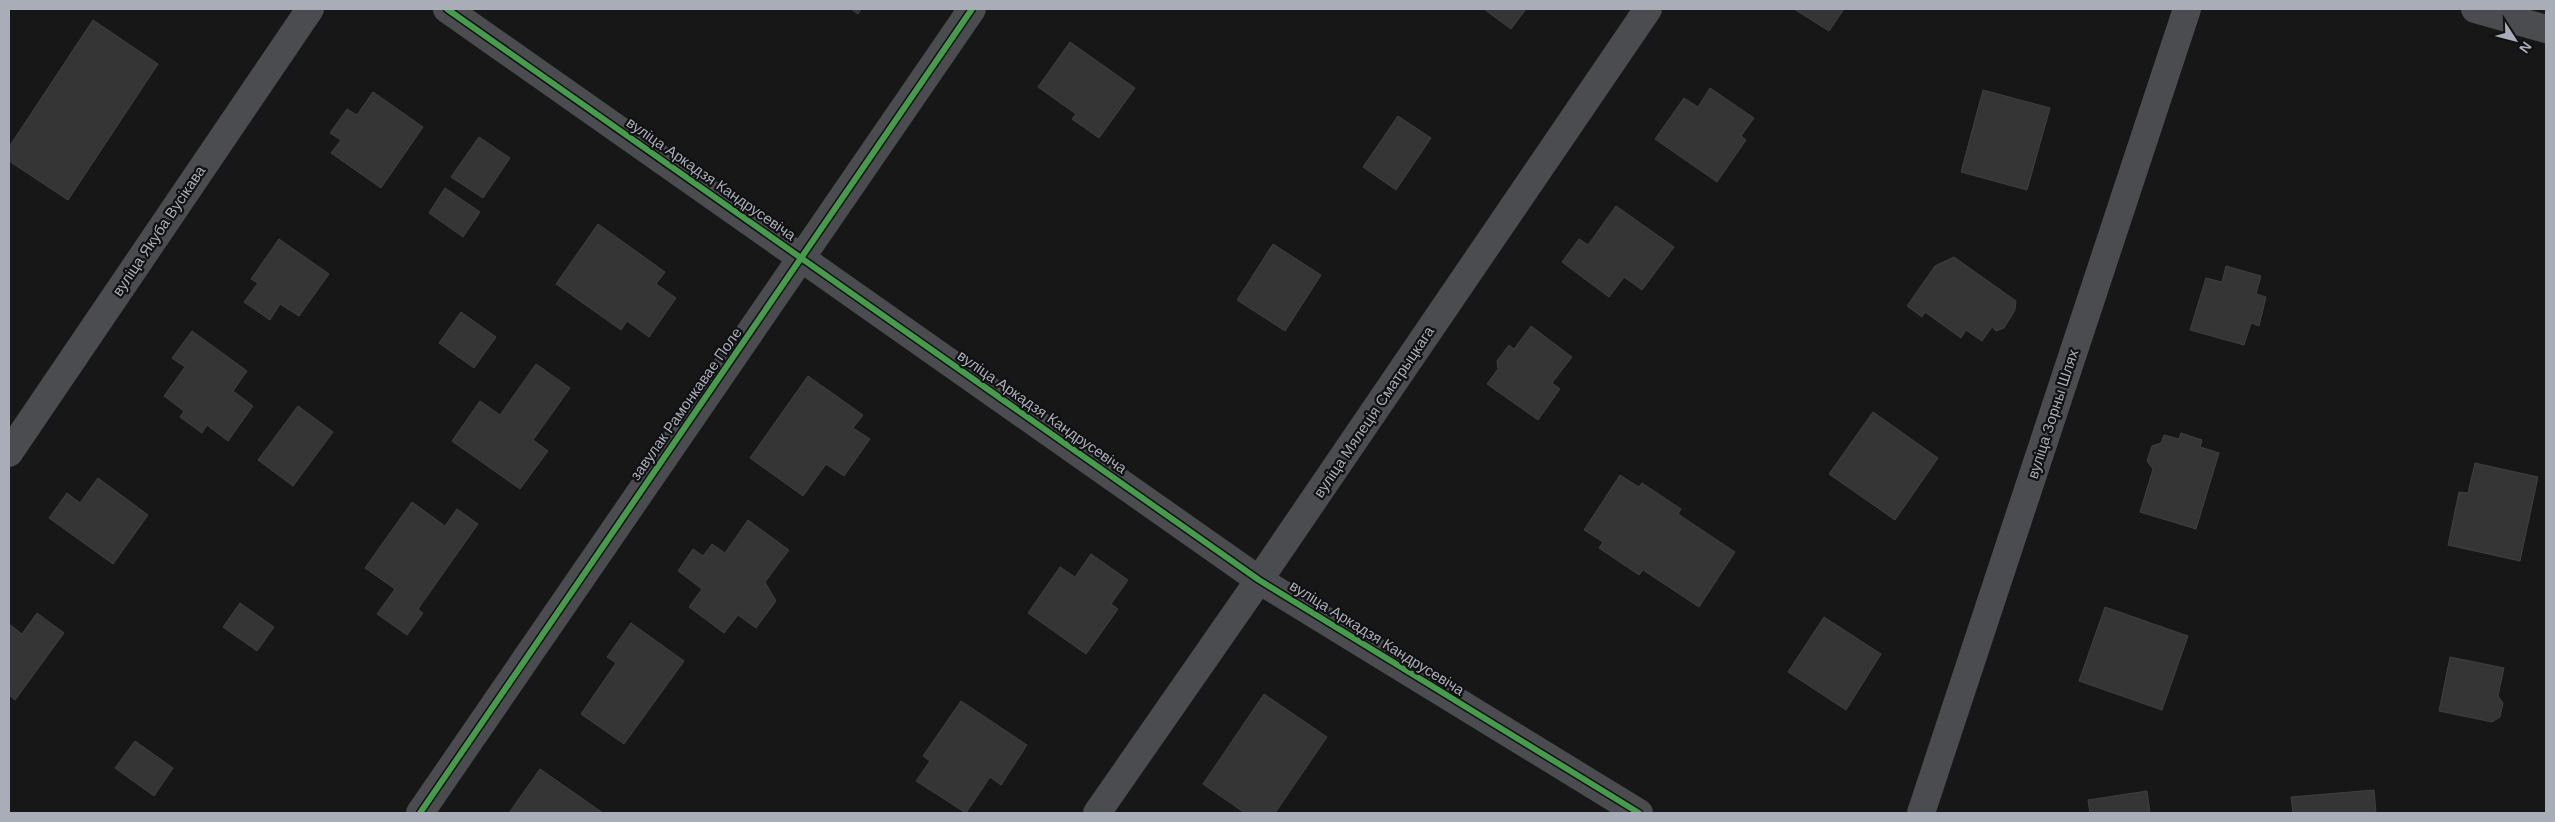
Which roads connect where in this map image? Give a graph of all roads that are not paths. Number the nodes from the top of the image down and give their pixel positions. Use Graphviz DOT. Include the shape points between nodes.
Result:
graph roads {
  1 [pos="310,9"];
  2 [pos="447,9"];
  3 [pos="972,9"];
  4 [pos="1648,9"];
  5 [pos="2475,9"];
  6 [pos="2182,11"];
  7 [pos="2546,29"];
  8 [pos="802,259"];
  9 [pos="9,453"];
  10 [pos="1259,580"];
  11 [pos="420,813"];
  12 [pos="1096,813"];
  13 [pos="1639,813"];
  14 [pos="1921,813"];
  1 -- 9 [label="street, вуліца Якуба Вусікава"];
  2 -- 8 [label="street, вуліца Аркадзя Кандрусевіча"];
  3 -- 8 [label="street, завулак Рамонкавае Поле"];
  4 -- 10 [label="street, вуліца Мялеція Сматрыцкага"];
  5 -- 7 [label="street"];
  6 -- 14 [label="street, вуліца Зорны Шлях"];
  8 -- 10 [label="street, вуліца Аркадзя Кандрусевіча"];
  8 -- 11 [label="street, завулак Рамонкавае Поле"];
  10 -- 12 [label="street, вуліца Мялеція Сматрыцкага"];
  10 -- 13 [label="street, вуліца Аркадзя Кандрусевіча"];
}
